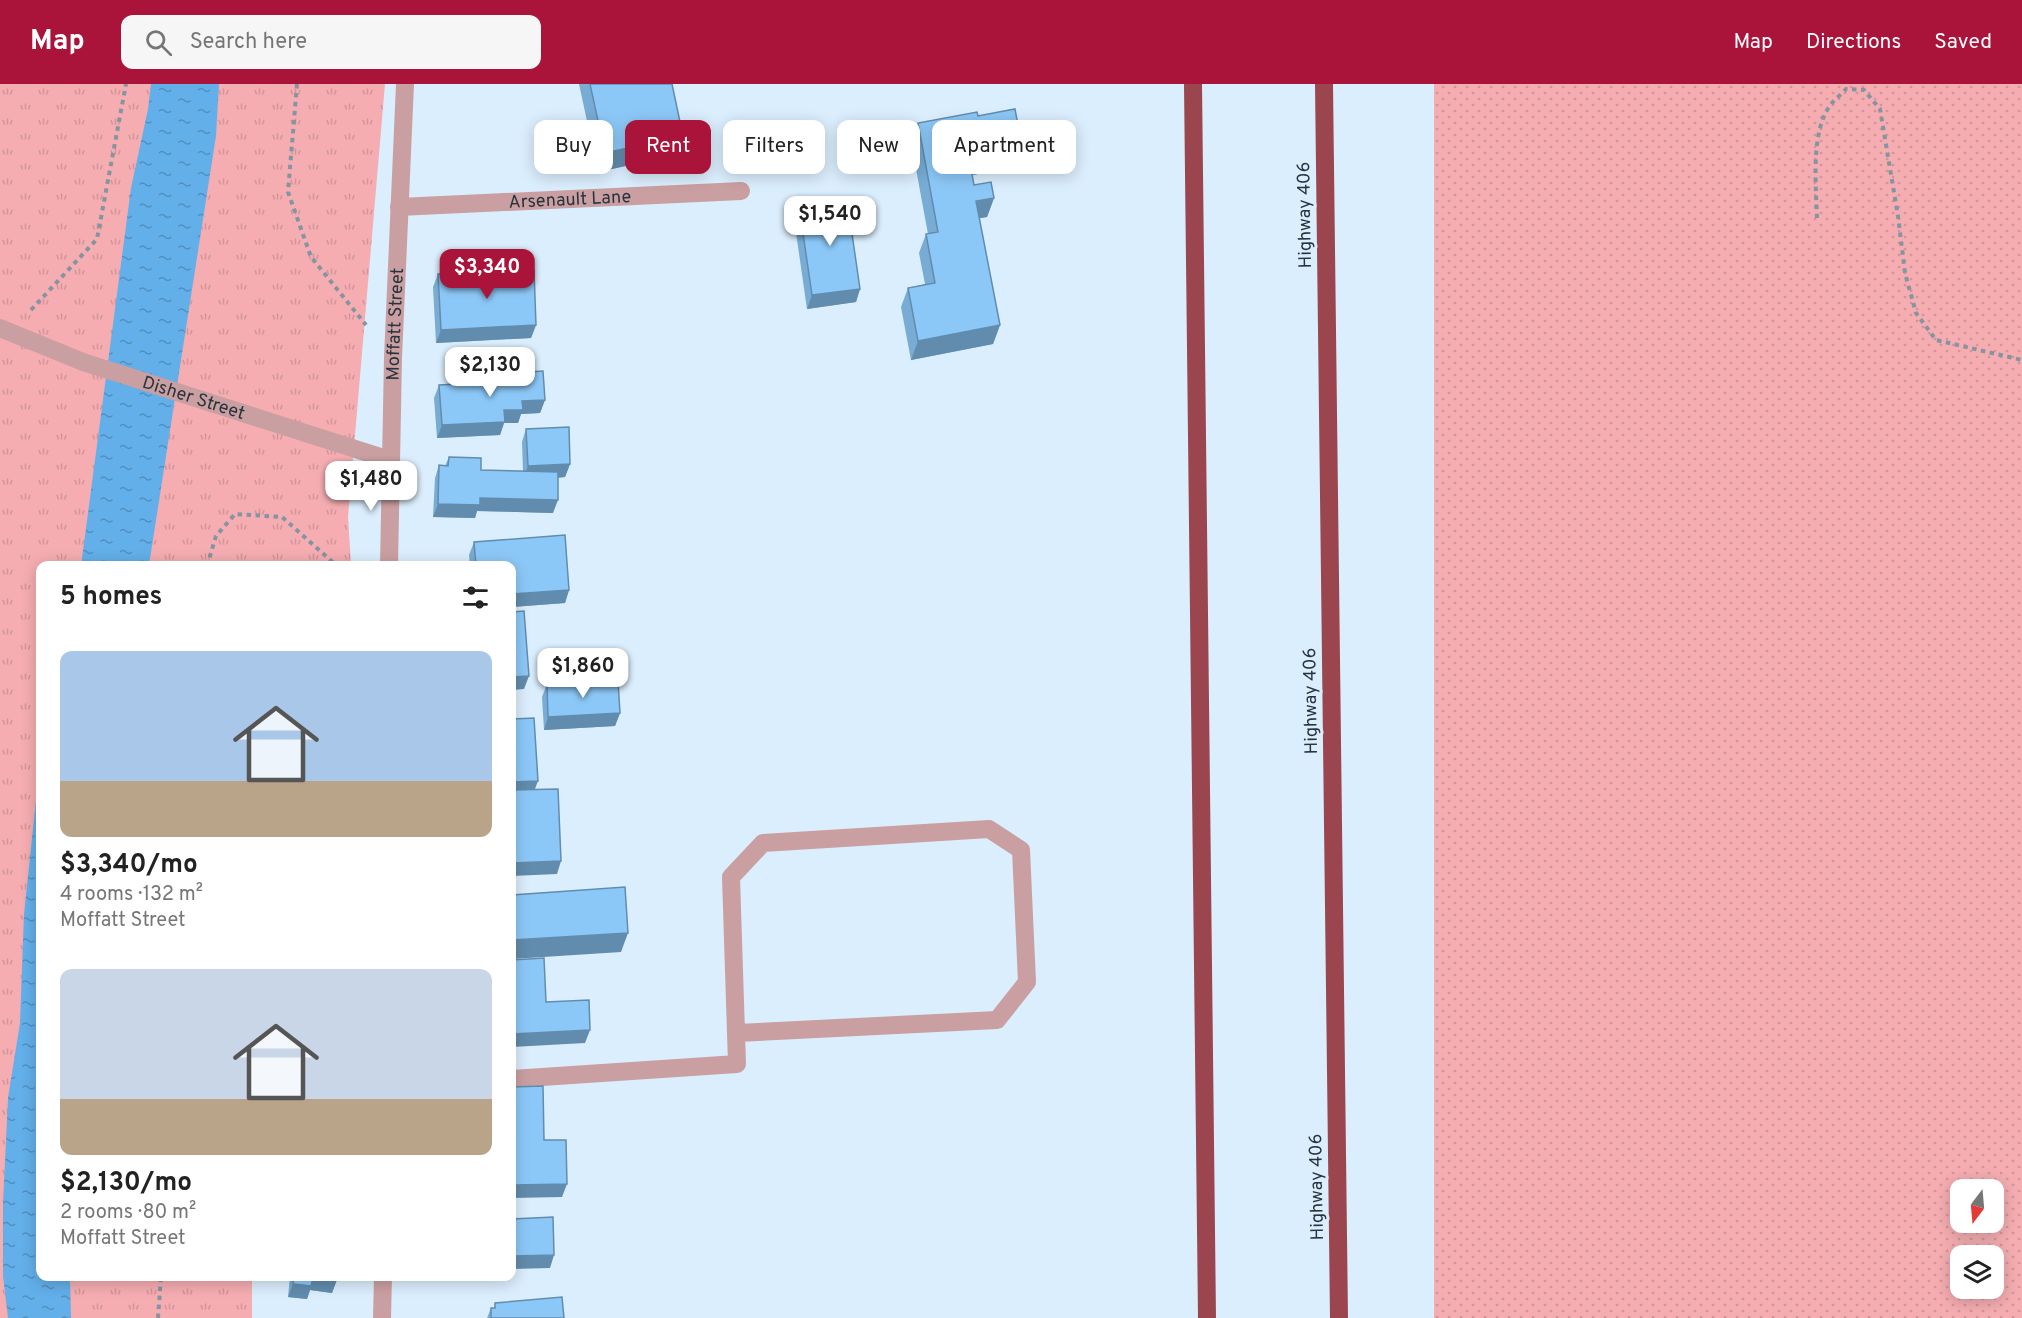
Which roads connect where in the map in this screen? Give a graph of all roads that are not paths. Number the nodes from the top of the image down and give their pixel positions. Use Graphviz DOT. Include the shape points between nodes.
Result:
graph roads {
  1 [pos="405,84"];
  2 [pos="1193,84"];
  3 [pos="1324,84"];
  4 [pos="741,191"];
  5 [pos="399,207"];
  6 [pos="6,330"];
  7 [pos="390,460"];
  8 [pos="389,561"];
  9 [pos="737,1033"];
  10 [pos="516,1079"];
  11 [pos="383,1281"];
  12 [pos="382,1318"];
  13 [pos="1207,1318"];
  14 [pos="1339,1318"];
  1 -- 5 [label="street, Moffatt Street"];
  2 -- 13 [label="highway"];
  3 -- 14 [label="highway, Highway 406"];
  4 -- 5 [label="street, Arsenault Lane"];
  5 -- 7 [label="street, Moffatt Street"];
  6 -- 7 [label="street, Disher Street" via="83,362"];
  7 -- 8 [label="street, Moffatt Street"];
  9 -- 9 [label="street" via="997,1020 1027,982 1021,850 989,829 763,843 731,877"];
  9 -- 10 [label="street" via="737,1064"];
  11 -- 12 [label="street"];
}
